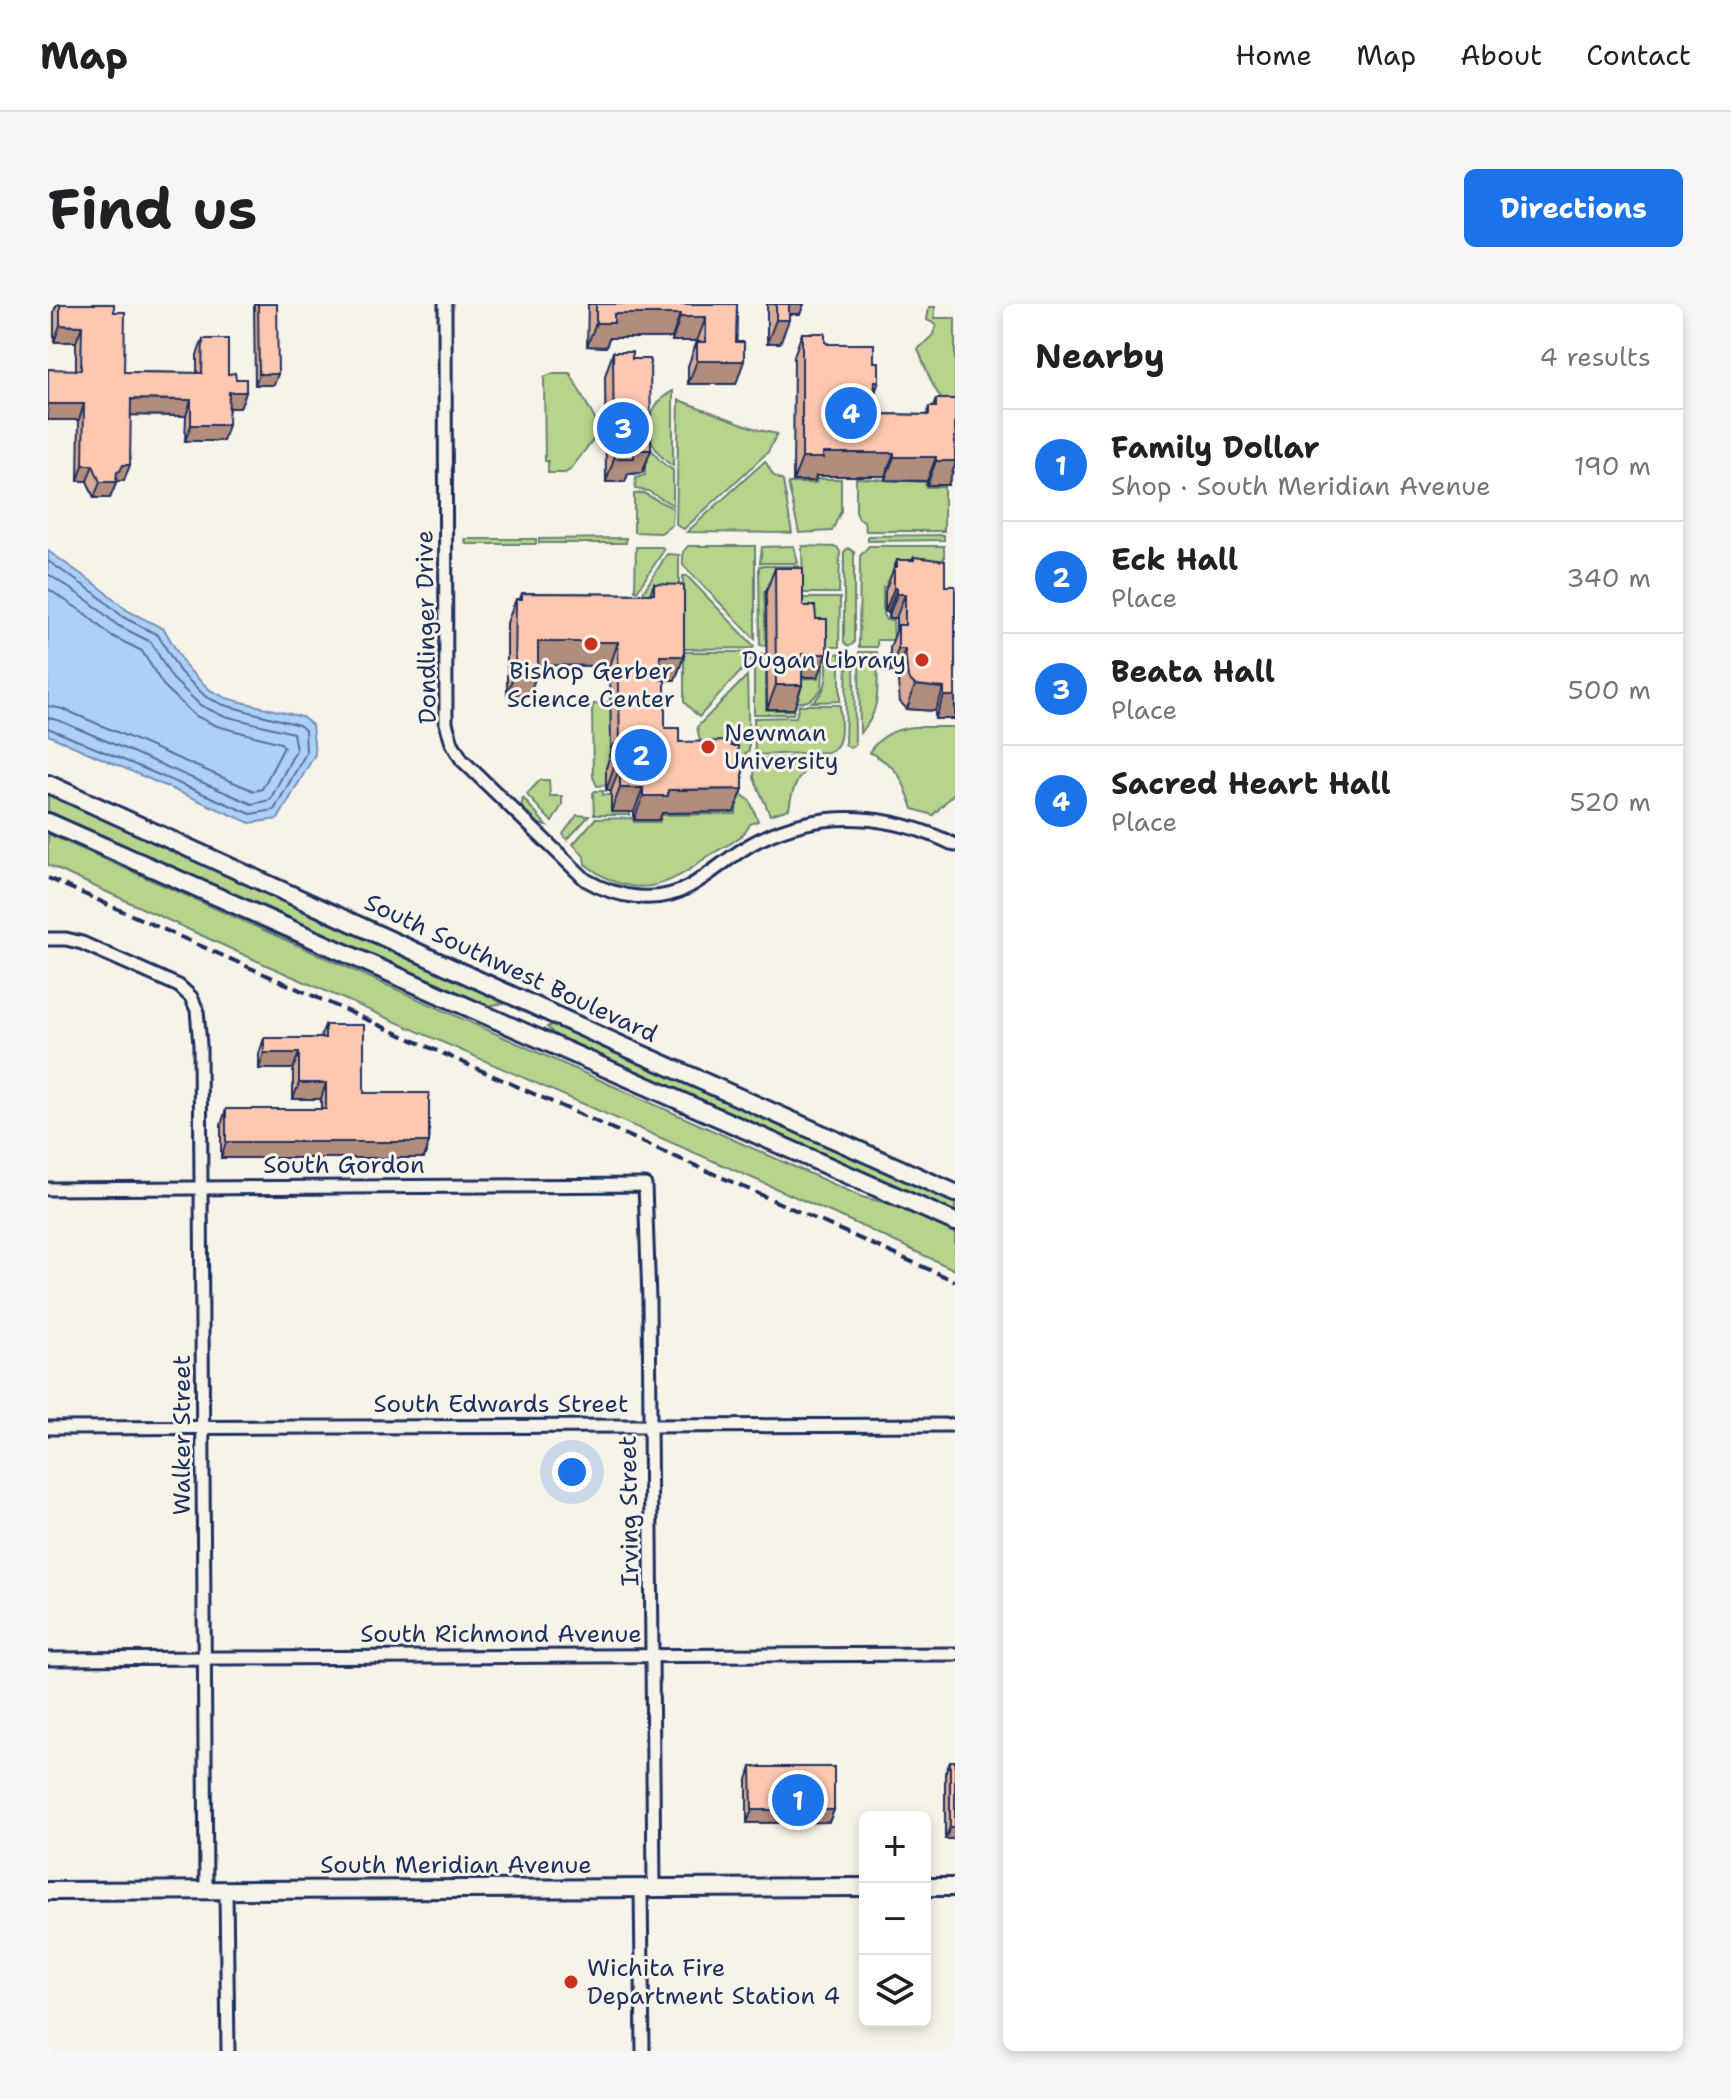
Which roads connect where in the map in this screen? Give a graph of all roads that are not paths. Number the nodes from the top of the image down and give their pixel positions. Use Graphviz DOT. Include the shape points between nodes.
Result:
graph roads {
  1 [pos="445,304"];
  2 [pos="48,784"];
  3 [pos="48,822"];
  4 [pos="955,845"];
  5 [pos="48,939"];
  6 [pos="640,1185"];
  7 [pos="202,1188"];
  8 [pos="48,1189"];
  9 [pos="955,1193"];
  10 [pos="955,1222"];
  11 [pos="650,1425"];
  12 [pos="955,1425"];
  13 [pos="204,1427"];
  14 [pos="48,1428"];
  15 [pos="955,1654"];
  16 [pos="652,1656"];
  17 [pos="206,1657"];
  18 [pos="48,1659"];
  19 [pos="859,1887"];
  20 [pos="931,1887"];
  21 [pos="955,1887"];
  22 [pos="647,1889"];
  23 [pos="206,1890"];
  24 [pos="226,1890"];
  25 [pos="48,1891"];
  26 [pos="228,2051"];
  27 [pos="643,2051"];
  1 -- 4 [label="street, Dondlinger Drive" via="446,723 462,760 586,880 625,896 671,895 762,838 838,818 888,820"];
  2 -- 9 [label="main road, South Southwest Boulevard"];
  3 -- 10 [label="main road, South Southwest Boulevard"];
  5 -- 7 [label="street, Walker Street" via="82,943 179,986 191,997 200,1045"];
  6 -- 7 [label="street, South Gordon"];
  6 -- 11 [label="street, Irving Street" via="645,1185"];
  7 -- 8 [label="street, South Gordon"];
  7 -- 13 [label="street, Walker Street"];
  11 -- 12 [label="street, South Edwards Street"];
  11 -- 13 [label="street, South Edwards Street"];
  11 -- 16 [label="street, Irving Street"];
  13 -- 14 [label="street, South Edwards Street"];
  13 -- 17 [label="street, Walker Street"];
  15 -- 16 [label="street, South Richmond Avenue"];
  16 -- 17 [label="street, South Richmond Avenue"];
  16 -- 22 [label="street, Irving Street"];
  17 -- 18 [label="street, South Richmond Avenue"];
  17 -- 23 [label="street, Walker Street"];
  19 -- 22 [label="main road, South Meridian Avenue"];
  20 -- 21 [label="main road"];
  22 -- 24 [label="main road, South Meridian Avenue"];
  22 -- 27 [label="street, Irving Street"];
  23 -- 24 [label="main road, South Meridian Avenue"];
  23 -- 25 [label="main road, South Meridian Avenue"];
  24 -- 26 [label="street"];
}
